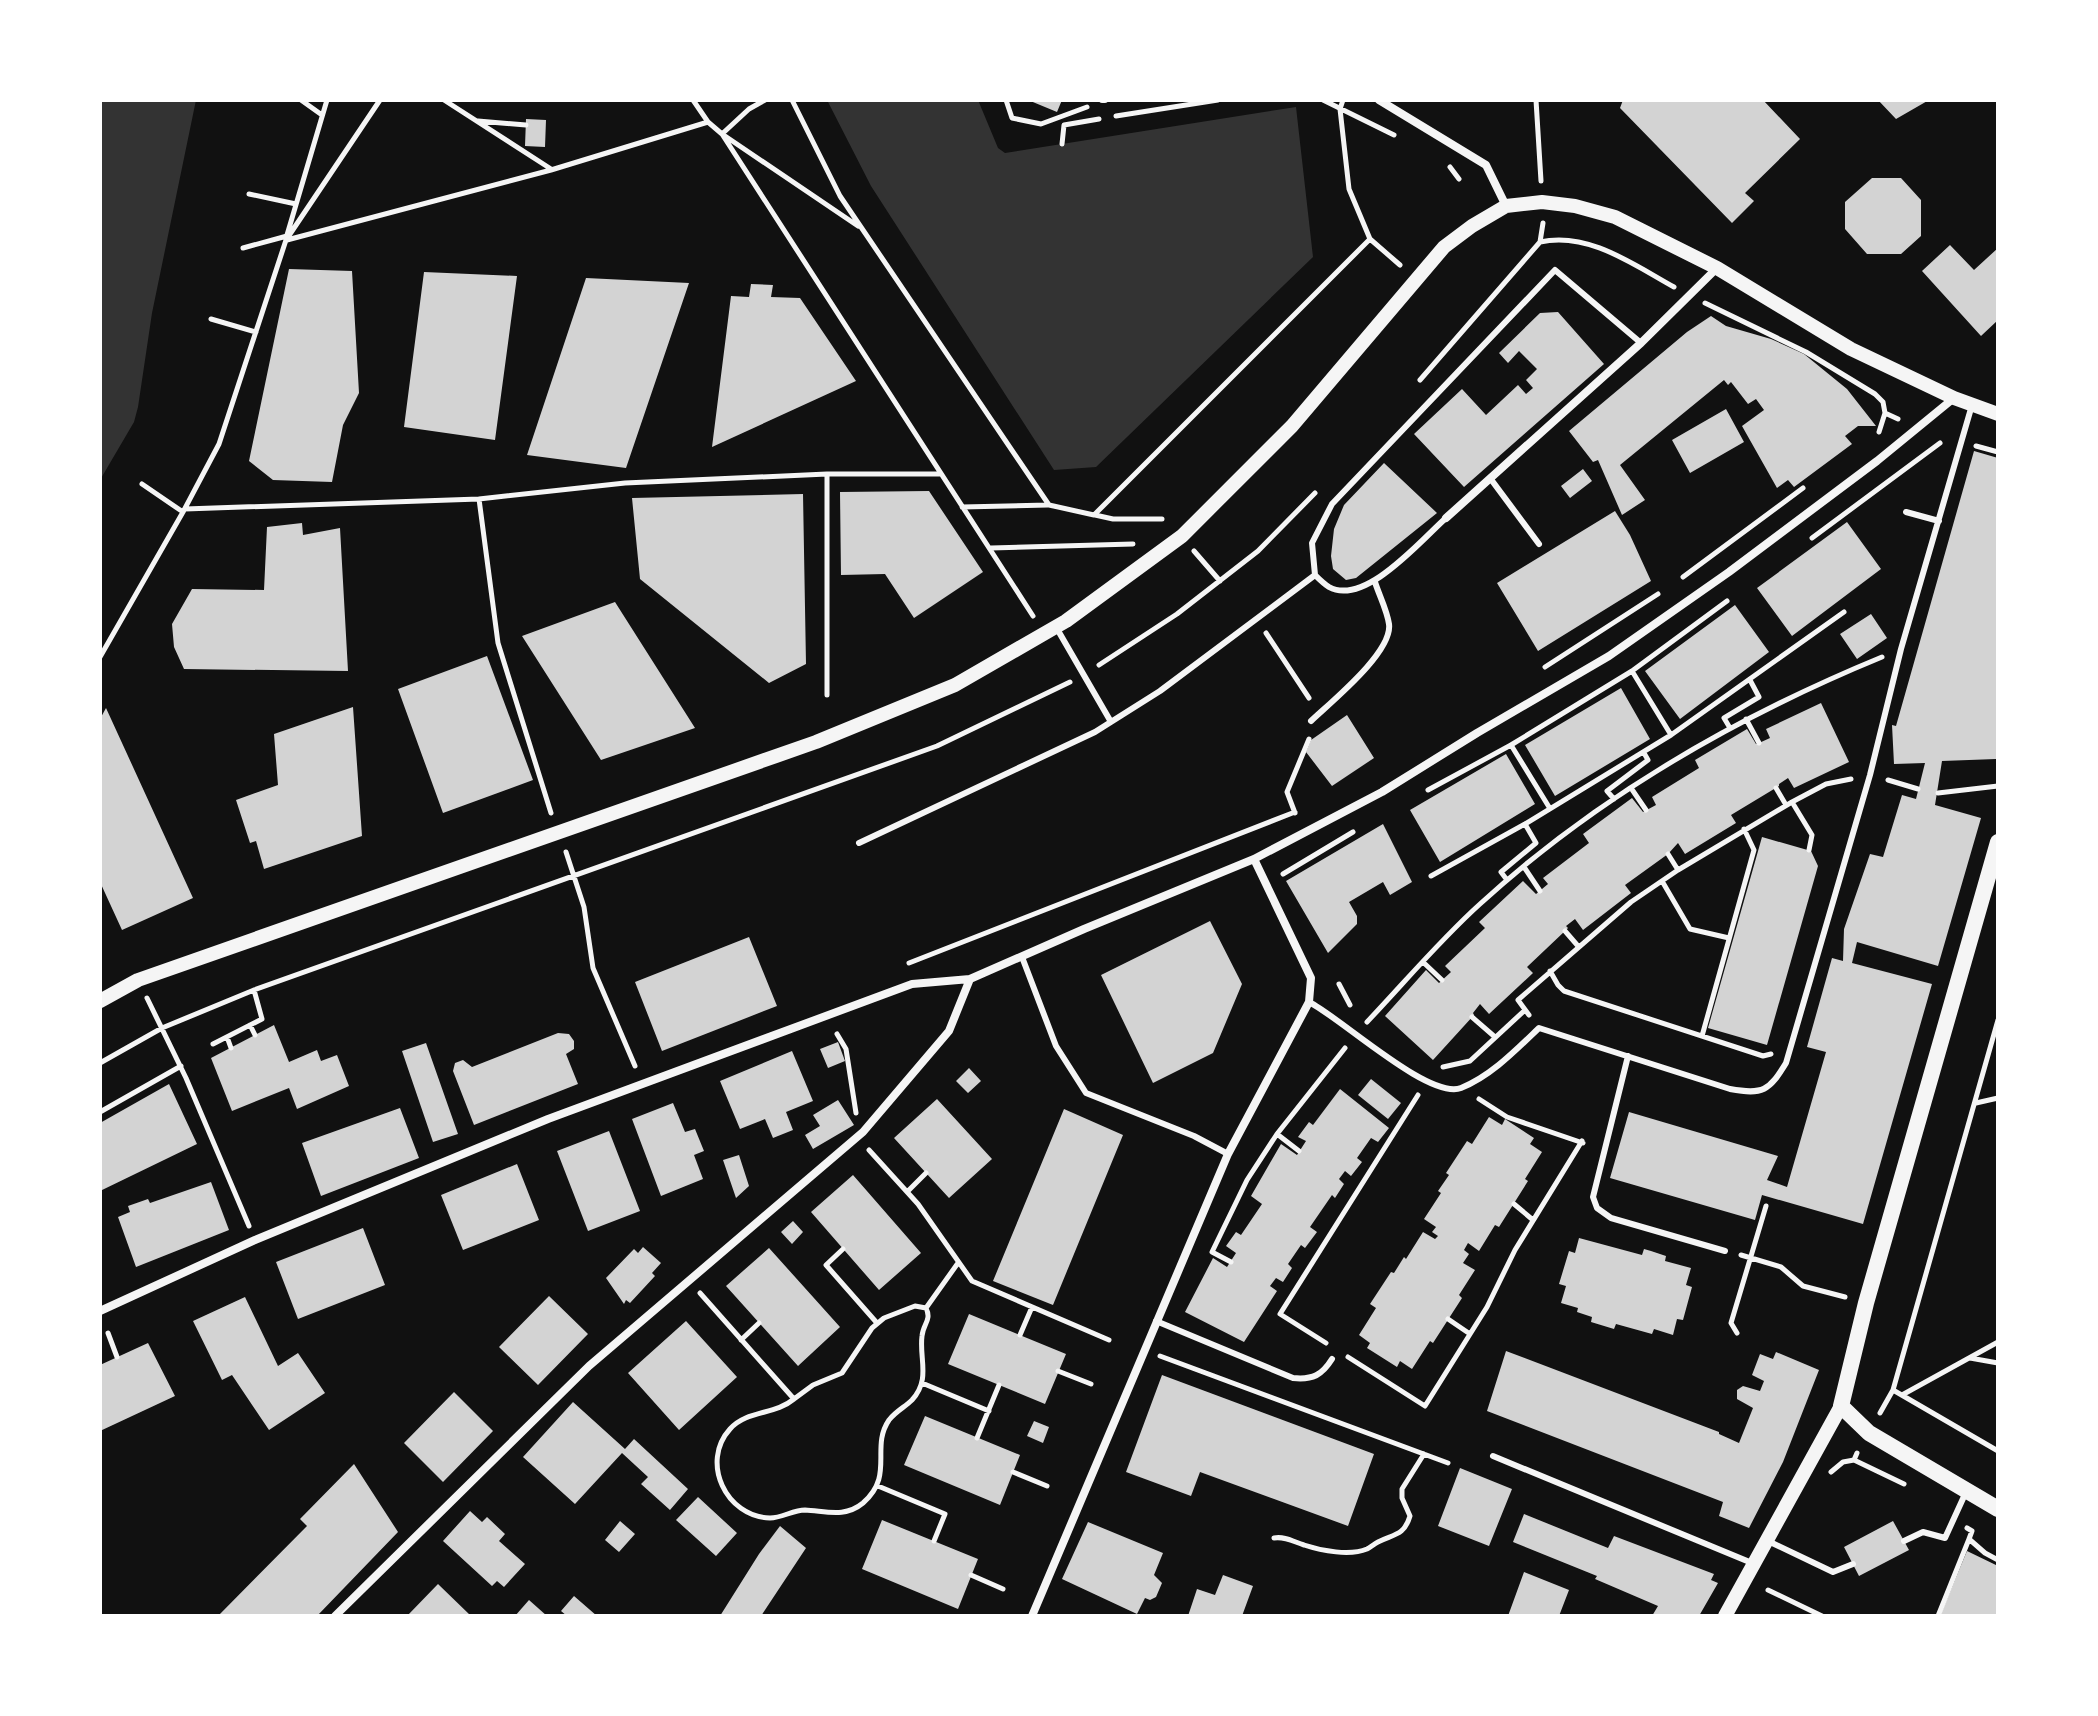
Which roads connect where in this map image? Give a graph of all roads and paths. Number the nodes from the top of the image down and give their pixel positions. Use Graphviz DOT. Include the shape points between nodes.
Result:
graph roads {
  1 [pos="301,100"];
  2 [pos="327,100"];
  3 [pos="380,100"];
  4 [pos="444,100"];
  5 [pos="693,100"];
  6 [pos="765,100"];
  7 [pos="792,100"];
  8 [pos="1006,100"];
  9 [pos="1103,100"];
  10 [pos="1218,100"];
  11 [pos="1323,100"];
  12 [pos="1343,100"];
  13 [pos="1379,100"];
  14 [pos="1536,100"];
  15 [pos="1340,109"];
  16 [pos="322,115"];
  17 [pos="477,121"];
  18 [pos="708,122"];
  19 [pos="526,125"];
  20 [pos="722,134"];
  21 [pos="1405,140"];
  22 [pos="1062,144"];
  23 [pos="1444,159"];
  24 [pos="551,170"];
  25 [pos="1459,179"];
  26 [pos="249,194"];
  27 [pos="1542,202"];
  28 [pos="296,204"];
  29 [pos="1506,206"];
  30 [pos="862,228"];
  31 [pos="286,238"];
  32 [pos="1370,239"];
  33 [pos="1540,242"];
  34 [pos="243,248"];
  35 [pos="1400,265"];
  36 [pos="1717,268"];
  37 [pos="1691,296"];
  38 [pos="211,319"];
  39 [pos="256,332"];
  40 [pos="1641,343"];
  41 [pos="1954,398"];
  42 [pos="1998,400"];
  43 [pos="1972,405"];
  44 [pos="1885,413"];
  45 [pos="1998,414"];
  46 [pos="1915,429"];
  47 [pos="1867,441"];
  48 [pos="827,474"];
  49 [pos="941,474"];
  50 [pos="1490,478"];
  51 [pos="1810,483"];
  52 [pos="142,484"];
  53 [pos="479,499"];
  54 [pos="1049,505"];
  55 [pos="962,507"];
  56 [pos="184,511"];
  57 [pos="1906,512"];
  58 [pos="1094,515"];
  59 [pos="1446,518"];
  60 [pos="1162,519"];
  61 [pos="1939,521"];
  62 [pos="1134,544"];
  63 [pos="1539,544"];
  64 [pos="990,548"];
  65 [pos="1315,575"];
  66 [pos="1678,581"];
  67 [pos="1375,582"];
  68 [pos="1665,589"];
  69 [pos="1844,612"];
  70 [pos="1034,618"];
  71 [pos="1257,618"];
  72 [pos="1056,627"];
  73 [pos="1901,649"];
  74 [pos="100,657"];
  75 [pos="1543,669"];
  76 [pos="1632,671"];
  77 [pos="1750,680"];
  78 [pos="1305,692"];
  79 [pos="827,695"];
  80 [pos="1746,719"];
  81 [pos="1311,721"];
  82 [pos="1111,722"];
  83 [pos="1730,728"];
  84 [pos="1671,735"];
  85 [pos="1310,736"];
  86 [pos="1759,743"];
  87 [pos="1511,745"];
  88 [pos="1644,753"];
  89 [pos="1870,775"];
  90 [pos="1853,778"];
  91 [pos="1998,786"];
  92 [pos="1631,788"];
  93 [pos="1776,788"];
  94 [pos="1918,789"];
  95 [pos="1848,793"];
  96 [pos="1938,793"];
  97 [pos="1614,799"];
  98 [pos="1789,803"];
  99 [pos="548,804"];
  100 [pos="1307,807"];
  101 [pos="1549,807"];
  102 [pos="1646,810"];
  103 [pos="1295,813"];
  104 [pos="1525,824"];
  105 [pos="1744,829"];
  106 [pos="1998,842"];
  107 [pos="859,843"];
  108 [pos="1809,850"];
  109 [pos="1668,854"];
  110 [pos="1254,859"];
  111 [pos="1524,867"];
  112 [pos="1678,870"];
  113 [pos="575,874"];
  114 [pos="1431,876"];
  115 [pos="1507,880"];
  116 [pos="1662,881"];
  117 [pos="1540,891"];
  118 [pos="1565,931"];
  119 [pos="1729,938"];
  120 [pos="1578,946"];
  121 [pos="1022,957"];
  122 [pos="1424,963"];
  123 [pos="907,964"];
  124 [pos="1550,971"];
  125 [pos="970,979"];
  126 [pos="1442,980"];
  127 [pos="1339,984"];
  128 [pos="254,990"];
  129 [pos="100,1001"];
  130 [pos="1309,1002"];
  131 [pos="1525,1010"];
  132 [pos="1353,1011"];
  133 [pos="1361,1016"];
  134 [pos="1472,1017"];
  135 [pos="1368,1021"];
  136 [pos="1998,1024"];
  137 [pos="250,1025"];
  138 [pos="162,1028"];
  139 [pos="1539,1028"];
  140 [pos="1379,1030"];
  141 [pos="837,1034"];
  142 [pos="1356,1034"];
  143 [pos="255,1035"];
  144 [pos="1702,1036"];
  145 [pos="227,1037"];
  146 [pos="1495,1037"];
  147 [pos="1775,1042"];
  148 [pos="213,1044"];
  149 [pos="231,1048"];
  150 [pos="1628,1056"];
  151 [pos="631,1058"];
  152 [pos="645,1065"];
  153 [pos="181,1066"];
  154 [pos="1436,1067"];
  155 [pos="635,1068"];
  156 [pos="1427,1081"];
  157 [pos="1462,1087"];
  158 [pos="1998,1098"];
  159 [pos="1975,1104"];
  160 [pos="100,1112"];
  161 [pos="859,1123"];
  162 [pos="1277,1134"];
  163 [pos="858,1137"];
  164 [pos="1582,1141"];
  165 [pos="1299,1151"];
  166 [pos="1228,1154"];
  167 [pos="1598,1169"];
  168 [pos="926,1173"];
  169 [pos="907,1192"];
  170 [pos="1514,1204"];
  171 [pos="1766,1206"];
  172 [pos="1533,1220"];
  173 [pos="261,1221"];
  174 [pos="249,1225"];
  175 [pos="235,1231"];
  176 [pos="255,1240"];
  177 [pos="843,1249"];
  178 [pos="1725,1251"];
  179 [pos="1751,1258"];
  180 [pos="1231,1262"];
  181 [pos="959,1263"];
  182 [pos="688,1282"];
  183 [pos="1866,1303"];
  184 [pos="1032,1307"];
  185 [pos="926,1308"];
  186 [pos="100,1311"];
  187 [pos="1448,1319"];
  188 [pos="1156,1321"];
  189 [pos="759,1323"];
  190 [pos="877,1323"];
  191 [pos="108,1333"];
  192 [pos="1737,1333"];
  193 [pos="1470,1334"];
  194 [pos="1020,1335"];
  195 [pos="741,1340"];
  196 [pos="1109,1340"];
  197 [pos="1998,1342"];
  198 [pos="1333,1347"];
  199 [pos="1156,1354"];
  200 [pos="1346,1356"];
  201 [pos="117,1357"];
  202 [pos="1969,1358"];
  203 [pos="1332,1359"];
  204 [pos="1998,1363"];
  205 [pos="1058,1371"];
  206 [pos="922,1383"];
  207 [pos="1091,1384"];
  208 [pos="999,1385"];
  209 [pos="1893,1390"];
  210 [pos="1902,1395"];
  211 [pos="794,1399"];
  212 [pos="1841,1406"];
  213 [pos="989,1411"];
  214 [pos="1869,1433"];
  215 [pos="977,1438"];
  216 [pos="1998,1451"];
  217 [pos="1424,1454"];
  218 [pos="1493,1456"];
  219 [pos="1854,1460"];
  220 [pos="1448,1463"];
  221 [pos="1013,1472"];
  222 [pos="1824,1483"];
  223 [pos="878,1486"];
  224 [pos="1047,1486"];
  225 [pos="1917,1490"];
  226 [pos="1966,1492"];
  227 [pos="1998,1509"];
  228 [pos="1274,1538"];
  229 [pos="1969,1539"];
  230 [pos="934,1541"];
  231 [pos="1768,1541"];
  232 [pos="1904,1541"];
  233 [pos="1787,1551"];
  234 [pos="1755,1564"];
  235 [pos="1853,1564"];
  236 [pos="971,1575"];
  237 [pos="1003,1589"];
  238 [pos="1768,1590"];
  239 [pos="1761,1603"];
  240 [pos="335,1616"];
  241 [pos="1032,1616"];
  242 [pos="1725,1616"];
  243 [pos="1822,1616"];
  244 [pos="1938,1616"];
  1 -- 16 [label="path"];
  2 -- 16 [label="path"];
  3 -- 31 [label="path"];
  4 -- 17 [label="path"];
  5 -- 18 [label="path"];
  6 -- 20 [label="path"];
  7 -- 30 [label="path"];
  8 -- 9 [label="path" via="1012,118 1041,124"];
  10 -- 22 [label="path" via="1064,125"];
  11 -- 15 [label="path"];
  12 -- 15 [label="path"];
  13 -- 29 [label="street" via="1486,165"];
  14 -- 27 [label="path"];
  15 -- 21 [label="path"];
  15 -- 32 [label="path" via="1349,189"];
  16 -- 28 [label="path"];
  17 -- 19 [label="path"];
  17 -- 24 [label="path"];
  18 -- 20 [label="path"];
  18 -- 24 [label="path"];
  20 -- 30 [label="path"];
  20 -- 49 [label="path"];
  23 -- 25 [label="path"];
  24 -- 31 [label="path"];
  26 -- 28 [label="path"];
  27 -- 29 [label="street"];
  27 -- 36 [label="street" via="1615,217"];
  28 -- 31 [label="path"];
  29 -- 72 [label="street" via="1444,247 1292,426 1208,512"];
  30 -- 54 [label="path"];
  31 -- 34 [label="path"];
  31 -- 39 [label="path"];
  32 -- 35 [label="path"];
  32 -- 58 [label="path"];
  33 -- 37 [label="path" via="1570,239 1613,253"];
  36 -- 37 [label="street"];
  36 -- 41 [label="street" via="1851,349"];
  37 -- 40 [label="street"];
  37 -- 44 [label="path" via="1806,352 1875,394"];
  38 -- 39 [label="path"];
  39 -- 56 [label="path" via="219,444"];
  40 -- 50 [label="street"];
  40 -- 65 [label="lane" via="1555,270 1332,504 1312,543"];
  41 -- 43 [label="street"];
  41 -- 46 [label="street"];
  42 -- 43 [label="street"];
  43 -- 45 [label="street"];
  43 -- 61 [label="lane"];
  44 -- 46 [label="path"];
  44 -- 47 [label="path" via="1879,433"];
  46 -- 110 [label="street" via="1609,656 1382,792"];
  48 -- 49 [label="path"];
  48 -- 53 [label="path" via="625,483"];
  48 -- 79 [label="path"];
  49 -- 55 [label="path"];
  50 -- 59 [label="street"];
  50 -- 63 [label="lane"];
  51 -- 66 [label="path"];
  52 -- 56 [label="path"];
  53 -- 56 [label="path"];
  53 -- 99 [label="path" via="498,643"];
  54 -- 55 [label="path"];
  54 -- 58 [label="path"];
  55 -- 64 [label="path"];
  56 -- 74 [label="path"];
  57 -- 61 [label="lane"];
  58 -- 60 [label="path"];
  59 -- 67 [label="lane"];
  61 -- 73 [label="lane"];
  62 -- 64 [label="path"];
  64 -- 70 [label="path"];
  65 -- 67 [label="lane" via="1331,588 1352,590"];
  65 -- 71 [label="lane"];
  67 -- 81 [label="lane" via="1390,627 1379,653"];
  68 -- 75 [label="path"];
  69 -- 77 [label="path"];
  71 -- 78 [label="path"];
  71 -- 82 [label="lane"];
  72 -- 82 [label="lane"];
  72 -- 129 [label="street" via="955,685 816,742 152,974"];
  73 -- 80 [label="path"];
  73 -- 89 [label="lane"];
  76 -- 84 [label="path"];
  77 -- 83 [label="path" via="1759,697 1724,718"];
  77 -- 84 [label="path"];
  80 -- 83 [label="path"];
  80 -- 86 [label="path"];
  82 -- 107 [label="lane"];
  83 -- 92 [label="path"];
  84 -- 88 [label="path"];
  85 -- 103 [label="path" via="1287,792"];
  87 -- 101 [label="path"];
  88 -- 97 [label="path" via="1648,760 1607,791"];
  88 -- 101 [label="path"];
  89 -- 90 [label="path"];
  89 -- 94 [label="path"];
  89 -- 150 [label="lane" via="1786,1063 1773,1084 1755,1093 1743,1091"];
  90 -- 95 [label="path"];
  90 -- 98 [label="path" via="1826,784"];
  91 -- 96 [label="path"];
  92 -- 97 [label="path"];
  92 -- 102 [label="path"];
  93 -- 98 [label="path"];
  97 -- 111 [label="path"];
  98 -- 105 [label="path"];
  98 -- 108 [label="path" via="1812,835"];
  100 -- 103 [label="path"];
  101 -- 104 [label="path"];
  103 -- 123 [label="path"];
  104 -- 114 [label="path"];
  104 -- 115 [label="path" via="1536,843 1501,872"];
  105 -- 112 [label="path"];
  105 -- 119 [label="path" via="1754,850"];
  106 -- 183 [label="main road"];
  109 -- 112 [label="path"];
  110 -- 121 [label="street"];
  110 -- 130 [label="street" via="1311,978"];
  111 -- 115 [label="path"];
  111 -- 117 [label="path"];
  112 -- 116 [label="path"];
  113 -- 151 [label="path" via="593,968"];
  115 -- 122 [label="path"];
  116 -- 119 [label="path" via="1690,929"];
  116 -- 120 [label="path"];
  118 -- 120 [label="path"];
  119 -- 144 [label="path"];
  120 -- 124 [label="path"];
  121 -- 125 [label="street"];
  121 -- 166 [label="lane" via="1056,1046 1086,1093"];
  122 -- 126 [label="path"];
  122 -- 135 [label="path"];
  124 -- 131 [label="path" via="1518,1000"];
  124 -- 144 [label="path" via="1564,991"];
  125 -- 163 [label="street" via="949,1031"];
  125 -- 176 [label="street" via="912,984 548,1119"];
  127 -- 132 [label="path"];
  128 -- 137 [label="path" via="262,1019"];
  130 -- 142 [label="lane"];
  130 -- 166 [label="street"];
  131 -- 139 [label="path"];
  131 -- 146 [label="path"];
  133 -- 135 [label="path"];
  134 -- 146 [label="path"];
  135 -- 140 [label="path"];
  135 -- 142 [label="path"];
  136 -- 159 [label="path"];
  137 -- 143 [label="path"];
  137 -- 145 [label="path"];
  138 -- 153 [label="path"];
  139 -- 150 [label="lane"];
  139 -- 157 [label="lane" via="1502,1062"];
  141 -- 161 [label="path" via="846,1049"];
  142 -- 156 [label="lane"];
  142 -- 162 [label="path"];
  144 -- 147 [label="path" via="1763,1056 1771,1055"];
  145 -- 148 [label="path"];
  145 -- 149 [label="path"];
  146 -- 154 [label="path" via="1470,1061"];
  150 -- 167 [label="lane"];
  152 -- 155 [label="path"];
  153 -- 160 [label="path"];
  153 -- 174 [label="path"];
  156 -- 157 [label="lane" via="1443,1089"];
  156 -- 198 [label="path" via="1280,1314"];
  157 -- 164 [label="path" via="1507,1117"];
  158 -- 159 [label="path"];
  159 -- 209 [label="path"];
  162 -- 165 [label="path"];
  162 -- 180 [label="path" via="1247,1180 1212,1252"];
  163 -- 169 [label="path"];
  163 -- 182 [label="street"];
  164 -- 167 [label="path"];
  164 -- 172 [label="path"];
  166 -- 188 [label="street"];
  167 -- 178 [label="lane" via="1593,1197 1597,1208 1611,1218"];
  168 -- 169 [label="path"];
  169 -- 181 [label="path"];
  170 -- 172 [label="path"];
  171 -- 179 [label="path"];
  172 -- 193 [label="path"];
  173 -- 174 [label="path"];
  174 -- 175 [label="path"];
  174 -- 176 [label="path"];
  176 -- 186 [label="street"];
  177 -- 190 [label="path" via="826,1265"];
  178 -- 179 [label="path"];
  179 -- 183 [label="path" via="1781,1267 1803,1286"];
  179 -- 192 [label="path" via="1731,1323"];
  181 -- 184 [label="path" via="972,1281"];
  181 -- 185 [label="path"];
  182 -- 195 [label="path"];
  182 -- 240 [label="street" via="589,1366"];
  183 -- 212 [label="main road"];
  184 -- 194 [label="path"];
  184 -- 196 [label="path"];
  185 -- 190 [label="path" via="907,1308"];
  185 -- 206 [label="path"];
  187 -- 193 [label="path"];
  188 -- 203 [label="lane" via="1293,1378 1308,1380"];
  188 -- 241 [label="street"];
  189 -- 195 [label="path"];
  190 -- 211 [label="path" via="842,1373"];
  191 -- 201 [label="path"];
  193 -- 200 [label="path" via="1425,1406"];
  195 -- 211 [label="path"];
  197 -- 202 [label="path"];
  199 -- 217 [label="path"];
  202 -- 204 [label="path"];
  202 -- 210 [label="path"];
  205 -- 207 [label="path"];
  206 -- 213 [label="path"];
  206 -- 223 [label="path" via="882,1435"];
  208 -- 213 [label="path"];
  209 -- 210 [label="path"];
  209 -- 214 [label="path"];
  210 -- 216 [label="path"];
  211 -- 223 [label="path" via="727,1432 717,1463 727,1496 743,1511 770,1518 805,1510 835,1513 858,1506"];
  212 -- 214 [label="main road"];
  212 -- 231 [label="street"];
  213 -- 215 [label="path"];
  214 -- 219 [label="path"];
  214 -- 226 [label="main road"];
  217 -- 220 [label="path"];
  217 -- 228 [label="path" via="1402,1489 1410,1516 1397,1536 1367,1550 1344,1552"];
  218 -- 234 [label="lane"];
  219 -- 222 [label="path" via="1843,1462"];
  219 -- 225 [label="path"];
  221 -- 224 [label="path"];
  223 -- 230 [label="path" via="945,1514"];
  226 -- 227 [label="main road"];
  226 -- 232 [label="lane" via="1945,1538 1923,1532"];
  229 -- 244 [label="path"];
  231 -- 233 [label="lane"];
  231 -- 234 [label="street"];
  233 -- 235 [label="lane" via="1833,1572"];
  233 -- 238 [label="path"];
  234 -- 242 [label="street"];
  236 -- 237 [label="path"];
  238 -- 239 [label="path"];
  238 -- 243 [label="path"];
}
